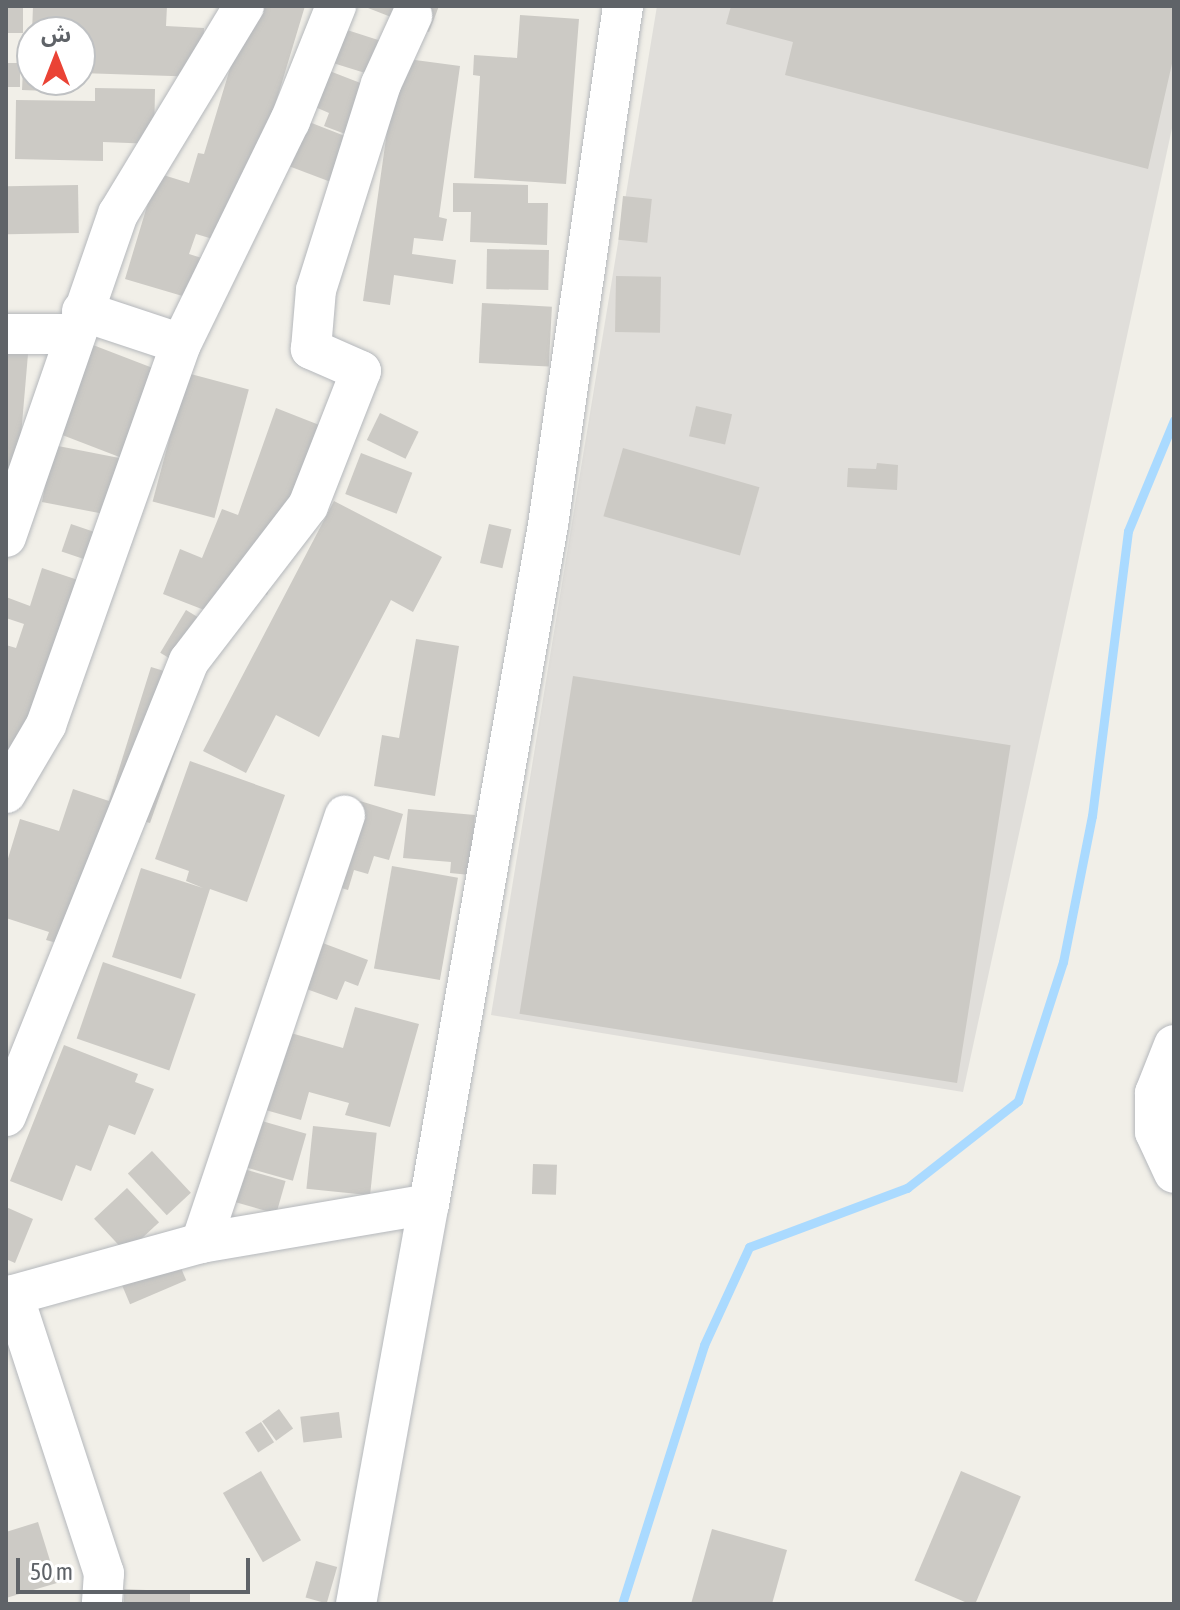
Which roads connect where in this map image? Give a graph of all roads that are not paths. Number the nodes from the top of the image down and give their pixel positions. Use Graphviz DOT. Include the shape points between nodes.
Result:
graph roads {
  1 [pos="244,6"];
  2 [pos="336,6"];
  3 [pos="623,6"];
  4 [pos="412,16"];
  5 [pos="78,322"];
  6 [pos="6,334"];
  7 [pos="181,344"];
  8 [pos="6,537"];
  9 [pos="6,793"];
  10 [pos="345,816"];
  11 [pos="1174,1045"];
  12 [pos="6,1116"];
  13 [pos="1174,1173"];
  14 [pos="429,1204"];
  15 [pos="201,1243"];
  16 [pos="9,1296"];
  17 [pos="102,1604"];
  18 [pos="356,1604"];
  1 -- 5 [label="street" via="118,214"];
  2 -- 7 [label="street" via="290,121"];
  3 -- 14 [label="street" via="548,525"];
  4 -- 12 [label="street" via="381,84 316,290 311,349 361,371 308,506 189,661"];
  5 -- 6 [label="street"];
  5 -- 7 [label="street"];
  5 -- 8 [label="street"];
  7 -- 9 [label="street" via="46,725"];
  10 -- 15 [label="street"];
  11 -- 13 [label="street" via="1155,1093 1155,1132"];
  14 -- 15 [label="street"];
  14 -- 18 [label="street"];
  15 -- 16 [label="street"];
  16 -- 17 [label="street" via="104,1573"];
}
